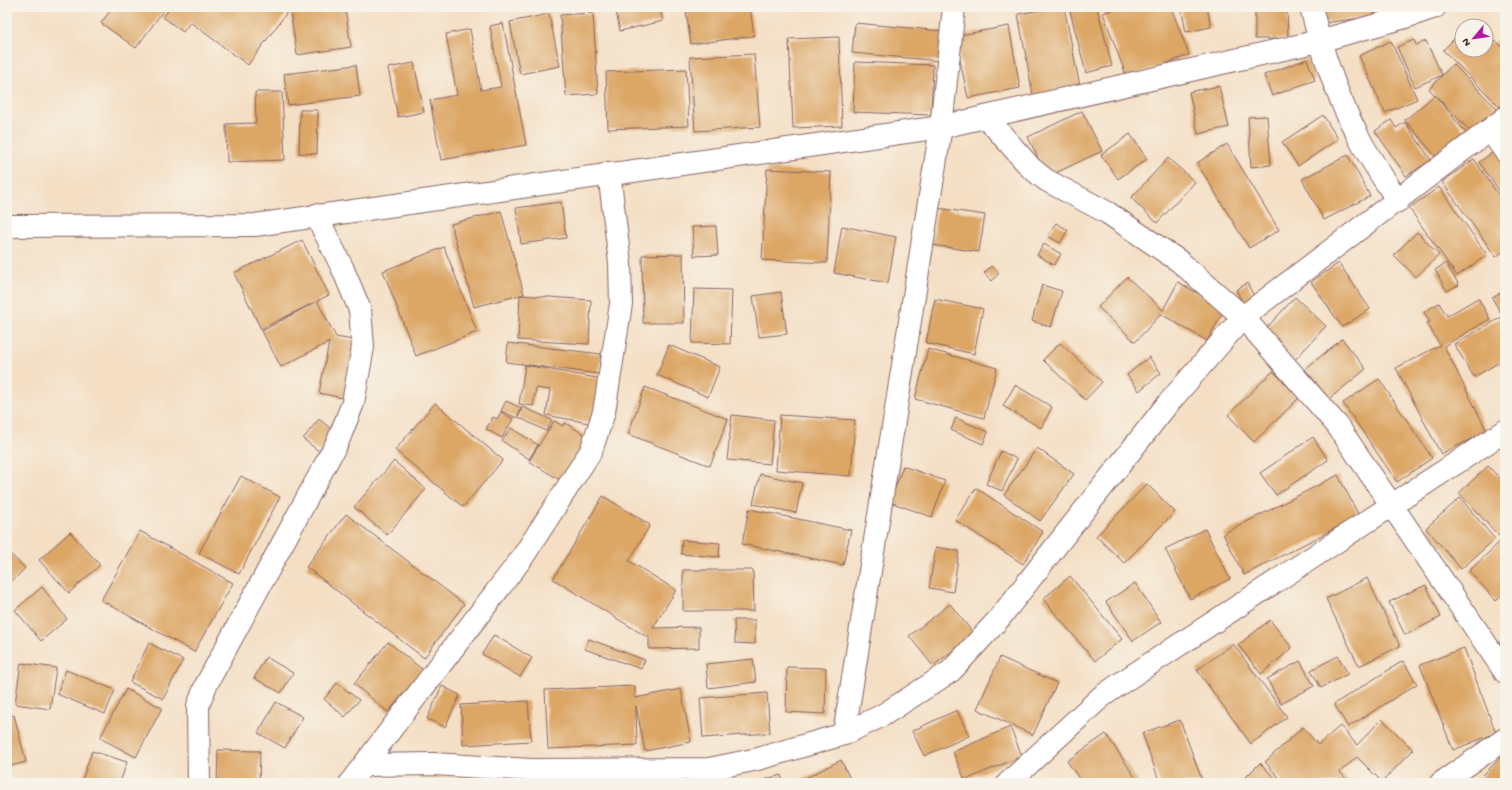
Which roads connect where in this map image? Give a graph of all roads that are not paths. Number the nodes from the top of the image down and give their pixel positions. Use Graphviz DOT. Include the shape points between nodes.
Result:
graph roads {
  1 [pos="954,7"];
  2 [pos="1311,7"];
  3 [pos="1435,7"];
  4 [pos="1319,41"];
  5 [pos="986,116"];
  6 [pos="1498,124"];
  7 [pos="941,127"];
  8 [pos="1505,151"];
  9 [pos="609,173"];
  10 [pos="1398,201"];
  11 [pos="316,215"];
  12 [pos="7,226"];
  13 [pos="1244,318"];
  14 [pos="1505,431"];
  15 [pos="1392,504"];
  16 [pos="1505,672"];
  17 [pos="844,734"];
  18 [pos="1505,739"];
  19 [pos="364,765"];
  20 [pos="199,783"];
  21 [pos="350,783"];
  22 [pos="1008,783"];
  23 [pos="1441,783"];
  1 -- 7 [label="street"];
  2 -- 4 [label="street"];
  3 -- 4 [label="street"];
  4 -- 5 [label="street"];
  4 -- 10 [label="street" via="1336,90 1358,136"];
  5 -- 7 [label="street"];
  5 -- 13 [label="street" via="1032,168 1046,180 1108,213 1179,261"];
  6 -- 8 [label="street"];
  6 -- 10 [label="street"];
  7 -- 9 [label="street"];
  7 -- 17 [label="street"];
  9 -- 11 [label="street"];
  9 -- 19 [label="street" via="620,263 621,304 604,412 591,451 522,558"];
  10 -- 13 [label="street"];
  11 -- 12 [label="street" via="255,225"];
  11 -- 20 [label="street" via="360,310 363,347 353,403 338,441 206,685 198,706"];
  13 -- 15 [label="street" via="1336,425"];
  13 -- 17 [label="street" via="1166,406 998,620 951,670 883,715"];
  14 -- 15 [label="street"];
  15 -- 16 [label="street"];
  15 -- 22 [label="street" via="1101,697"];
  17 -- 19 [label="street" via="758,759 709,769 531,770 433,764"];
  18 -- 23 [label="street"];
  19 -- 21 [label="street"];
}
